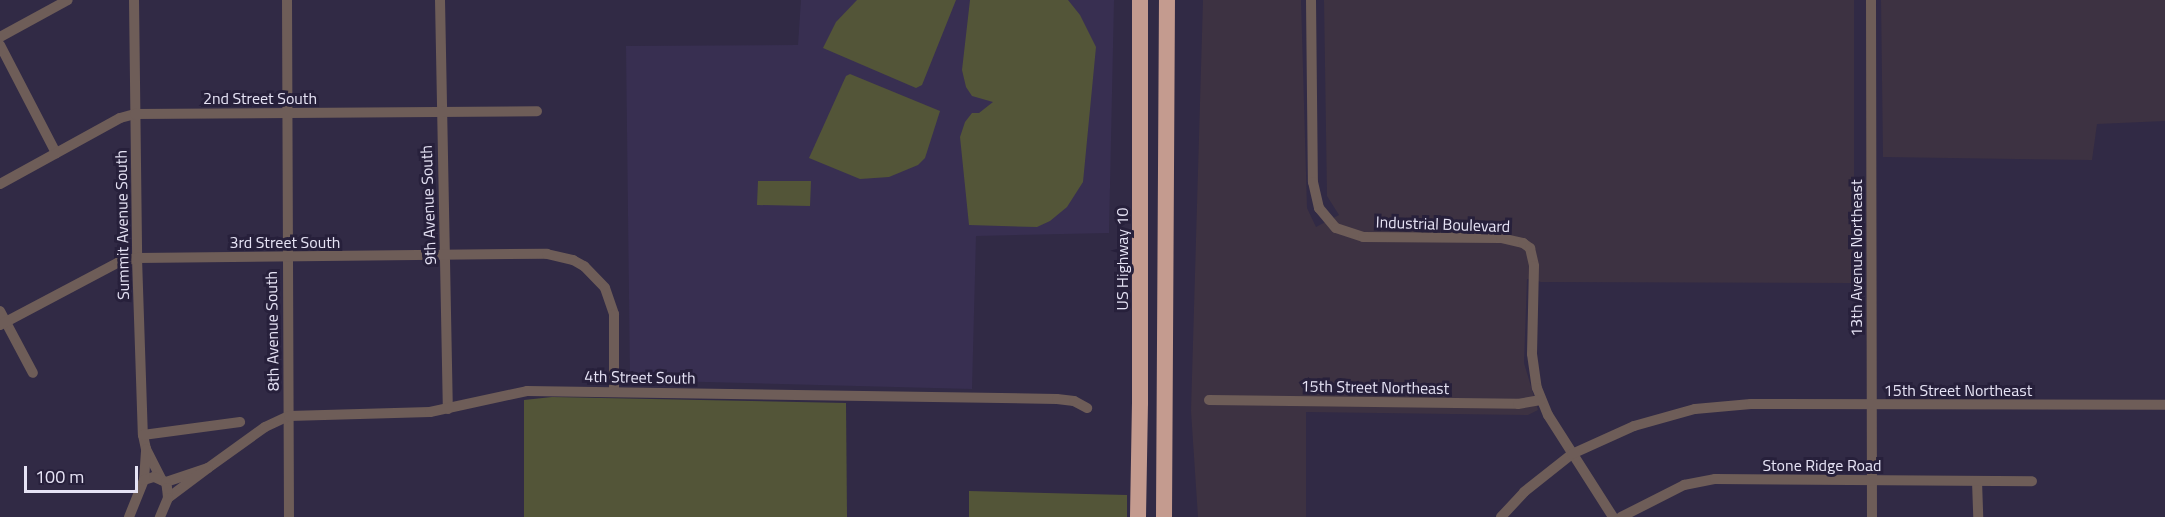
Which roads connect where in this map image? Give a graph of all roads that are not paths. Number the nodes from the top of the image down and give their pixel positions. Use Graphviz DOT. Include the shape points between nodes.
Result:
graph roads {
  1 [pos="68,0"];
  2 [pos="134,0"];
  3 [pos="287,0"];
  4 [pos="440,0"];
  5 [pos="1140,0"];
  6 [pos="1167,0"];
  7 [pos="1311,0"];
  8 [pos="1871,0"];
  9 [pos="0,37"];
  10 [pos="0,45"];
  11 [pos="537,111"];
  12 [pos="287,113"];
  13 [pos="440,113"];
  14 [pos="135,114"];
  15 [pos="56,153"];
  16 [pos="0,184"];
  17 [pos="445,255"];
  18 [pos="286,257"];
  19 [pos="137,258"];
  20 [pos="0,311"];
  21 [pos="3,324"];
  22 [pos="33,373"];
  23 [pos="614,391"];
  24 [pos="1209,400"];
  25 [pos="1541,400"];
  26 [pos="1871,405"];
  27 [pos="2165,405"];
  28 [pos="1087,408"];
  29 [pos="448,409"];
  30 [pos="289,416"];
  31 [pos="240,422"];
  32 [pos="143,435"];
  33 [pos="146,449"];
  34 [pos="1572,454"];
  35 [pos="208,468"];
  36 [pos="144,480"];
  37 [pos="164,481"];
  38 [pos="1872,481"];
  39 [pos="1977,481"];
  40 [pos="2032,481"];
  41 [pos="168,498"];
  42 [pos="128,517"];
  43 [pos="160,517"];
  44 [pos="289,517"];
  45 [pos="1138,517"];
  46 [pos="1164,517"];
  47 [pos="1501,517"];
  48 [pos="1613,517"];
  49 [pos="1621,517"];
  50 [pos="1872,517"];
  51 [pos="1978,517"];
  1 -- 9 [label="street"];
  2 -- 14 [label="street, Summit Avenue South"];
  3 -- 12 [label="street, 8th Avenue South"];
  4 -- 13 [label="street, 9th Avenue South"];
  5 -- 45 [label="highway, US Highway 10"];
  6 -- 46 [label="highway"];
  7 -- 25 [label="street, Industrial Boulevard" via="1313,182 1319,208 1336,228 1357,236 1501,238 1530,248 1534,266 1533,369"];
  8 -- 26 [label="street, 13th Avenue Northeast"];
  10 -- 15 [label="street"];
  11 -- 13 [label="street, 2nd Street South"];
  12 -- 13 [label="street, 2nd Street South"];
  12 -- 14 [label="street, 2nd Street South"];
  12 -- 18 [label="street, 8th Avenue South"];
  13 -- 17 [label="street, 9th Avenue South"];
  14 -- 15 [label="street, 2nd Street South" via="120,118"];
  14 -- 19 [label="street, Summit Avenue South"];
  15 -- 16 [label="street, 2nd Street South"];
  17 -- 18 [label="street, 3rd Street South"];
  17 -- 23 [label="street, 3rd Street South" via="547,254 584,266 605,288 613,307"];
  17 -- 29 [label="street, 9th Avenue South"];
  18 -- 19 [label="street, 3rd Street South"];
  18 -- 30 [label="street, 8th Avenue South"];
  19 -- 21 [label="street, 3rd Street South" via="120,262"];
  19 -- 32 [label="street, Summit Avenue South"];
  20 -- 21 [label="street"];
  21 -- 22 [label="street"];
  23 -- 28 [label="street, 4th Street South" via="1057,399"];
  23 -- 29 [label="street, 4th Street South" via="527,391"];
  24 -- 25 [label="street, 15th Street Northeast" via="1518,404"];
  25 -- 34 [label="street, Industrial Boulevard"];
  26 -- 27 [label="street, 15th Street Northeast"];
  26 -- 34 [label="street, 15th Street Northeast" via="1751,404 1695,409 1664,416"];
  26 -- 38 [label="street, 13th Avenue Northeast"];
  29 -- 30 [label="street, 4th Street South"];
  30 -- 35 [label="street, 4th Street South" via="276,420"];
  30 -- 44 [label="street, 8th Avenue South"];
  31 -- 32 [label="street"];
  32 -- 33 [label="street, Summit Avenue South"];
  33 -- 36 [label="street, Summit Avenue South"];
  33 -- 37 [label="street, Summit Avenue South"];
  34 -- 47 [label="street, 15th Street Northeast" via="1524,492"];
  34 -- 48 [label="street, Industrial Boulevard"];
  35 -- 37 [label="street, 4th Street South"];
  35 -- 41 [label="street, 4th Street South"];
  36 -- 37 [label="street" via="154,477"];
  36 -- 42 [label="street, Summit Avenue South"];
  37 -- 41 [label="street, Summit Avenue South"];
  38 -- 39 [label="street, Stone Ridge Road"];
  38 -- 49 [label="street, Stone Ridge Road" via="1715,479 1684,484"];
  38 -- 50 [label="street, 13th Avenue Northeast"];
  39 -- 40 [label="street, Stone Ridge Road"];
  39 -- 51 [label="street"];
  41 -- 43 [label="street, Summit Avenue South"];
}
